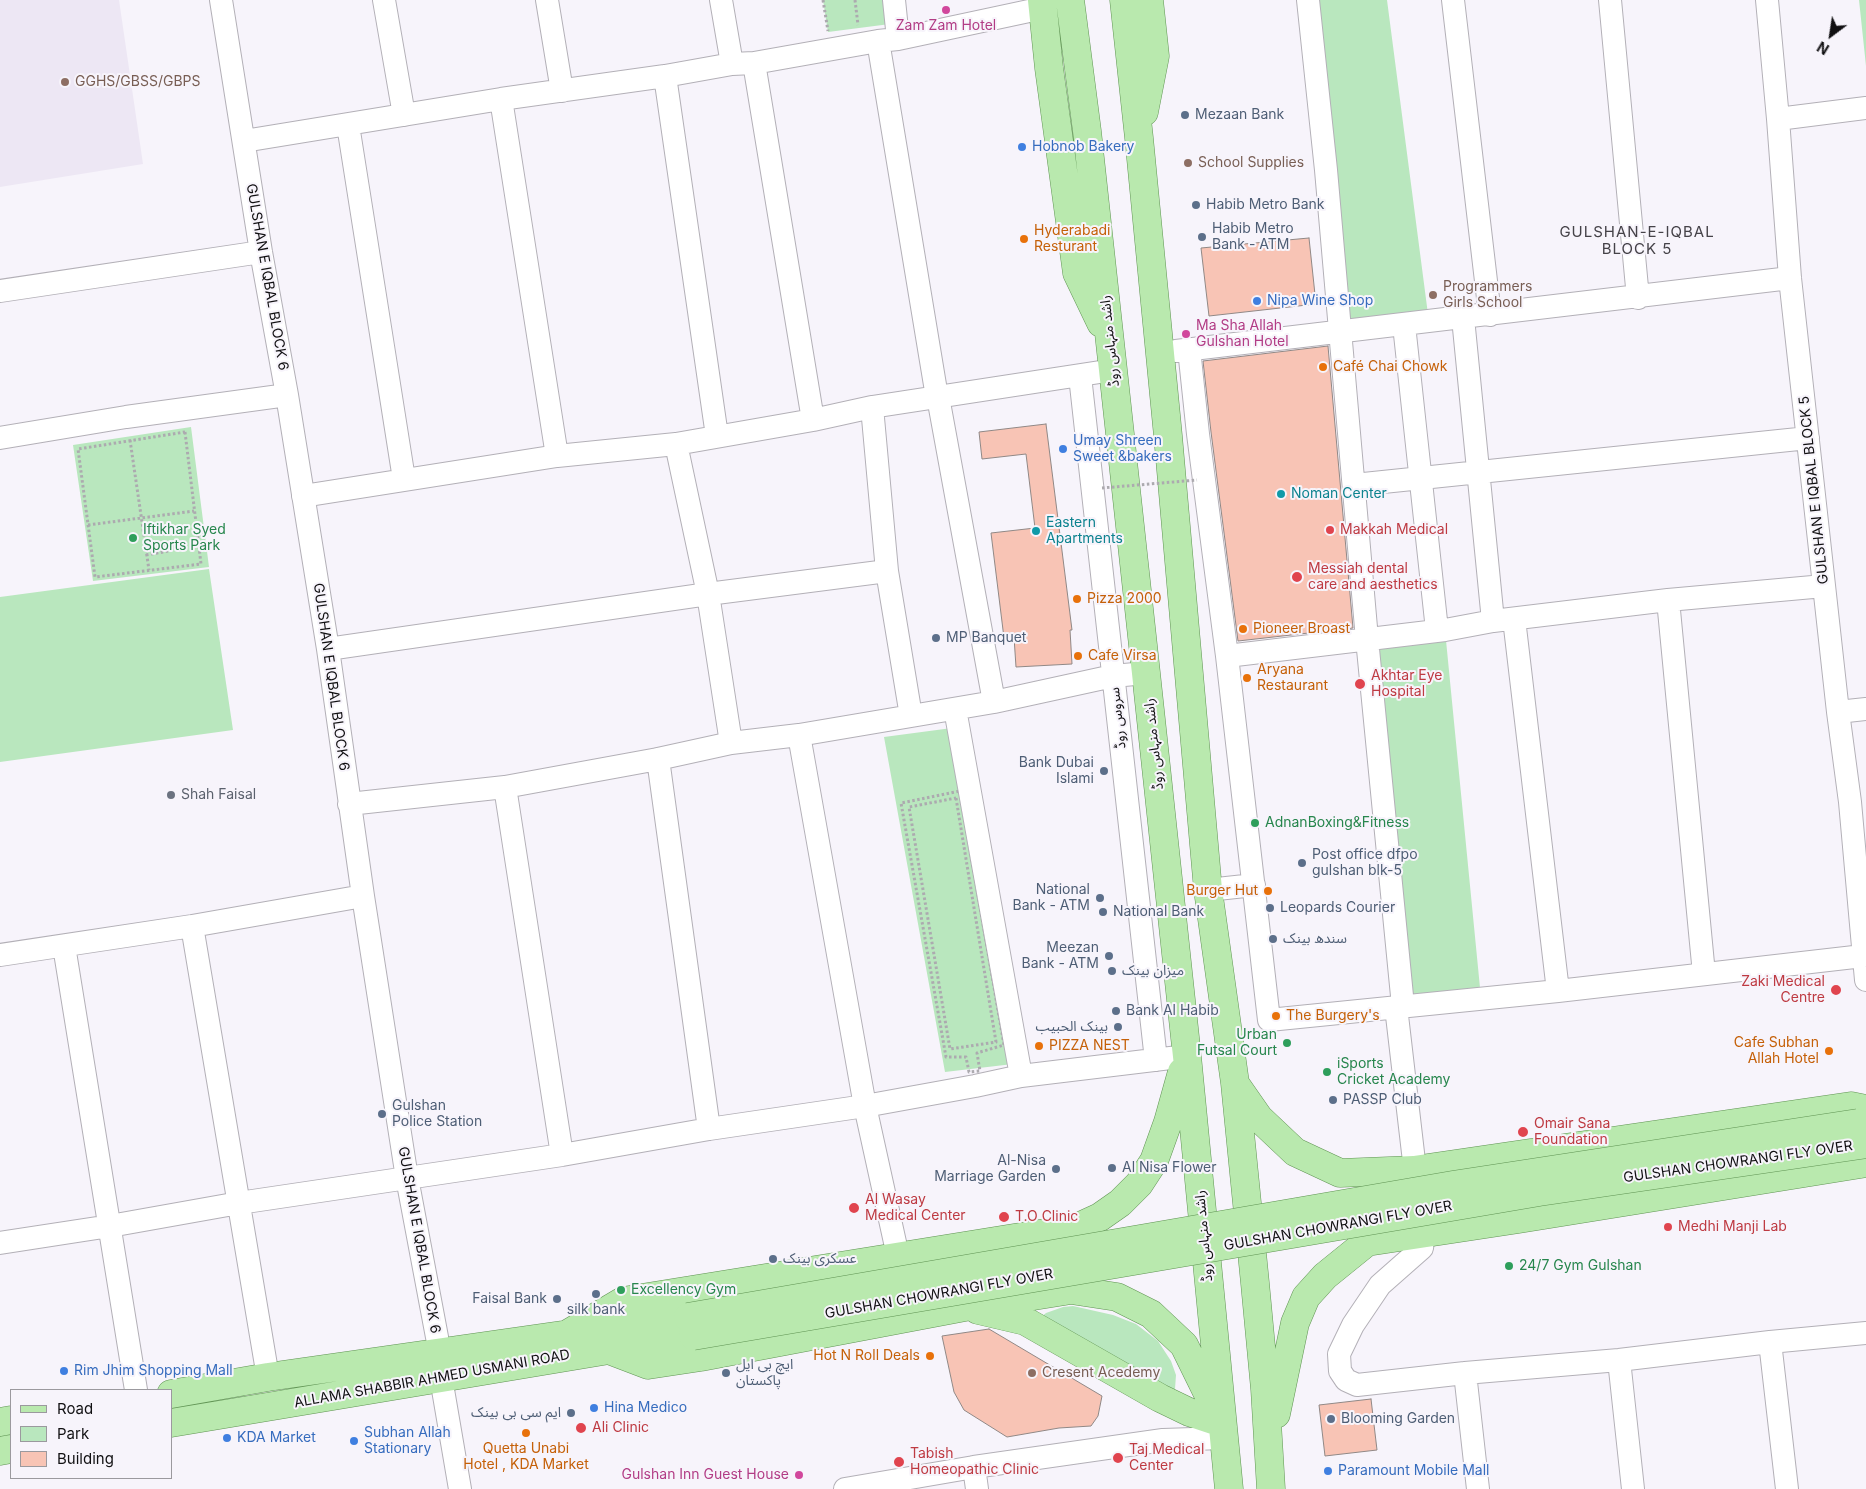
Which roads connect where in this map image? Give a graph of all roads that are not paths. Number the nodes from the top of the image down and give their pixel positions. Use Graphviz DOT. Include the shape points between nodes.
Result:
graph roads {
  1 [pos="221,0"];
  2 [pos="384,0"];
  3 [pos="547,0"];
  4 [pos="721,0"];
  5 [pos="894,0"];
  6 [pos="1070,0"];
  7 [pos="1124,0"];
  8 [pos="1149,0"];
  9 [pos="1308,0"];
  10 [pos="1453,0"];
  11 [pos="1610,0"];
  12 [pos="1767,0"];
  13 [pos="1042,4"];
  14 [pos="888,40"];
  15 [pos="743,64"];
  16 [pos="665,76"];
  17 [pos="562,91"];
  18 [pos="501,99"];
  19 [pos="1866,108"];
  20 [pos="404,115"];
  21 [pos="1778,119"];
  22 [pos="348,125"];
  23 [pos="1139,138"];
  24 [pos="244,141"];
  25 [pos="261,252"];
  26 [pos="1790,278"];
  27 [pos="0,291"];
  28 [pos="1638,298"];
  29 [pos="1490,315"];
  30 [pos="1463,318"];
  31 [pos="1404,325"];
  32 [pos="1340,333"];
  33 [pos="1110,343"];
  34 [pos="1189,349"];
  35 [pos="1160,354"];
  36 [pos="1113,370"];
  37 [pos="1080,376"];
  38 [pos="288,395"];
  39 [pos="938,397"];
  40 [pos="872,407"];
  41 [pos="813,420"];
  42 [pos="717,436"];
  43 [pos="0,438"];
  44 [pos="1808,438"];
  45 [pos="676,444"];
  46 [pos="557,456"];
  47 [pos="1478,472"];
  48 [pos="1421,478"];
  49 [pos="404,479"];
  50 [pos="1354,485"];
  51 [pos="303,496"];
  52 [pos="887,571"];
  53 [pos="1824,586"];
  54 [pos="708,594"];
  55 [pos="1668,600"];
  56 [pos="1504,620"];
  57 [pos="1437,630"];
  58 [pos="1367,638"];
  59 [pos="328,649"];
  60 [pos="1227,656"];
  61 [pos="1146,673"];
  62 [pos="1113,676"];
  63 [pos="994,702"];
  64 [pos="955,709"];
  65 [pos="1866,709"];
  66 [pos="1838,712"];
  67 [pos="911,716"];
  68 [pos="799,735"];
  69 [pos="731,744"];
  70 [pos="658,759"];
  71 [pos="505,787"];
  72 [pos="1858,801"];
  73 [pos="349,804"];
  74 [pos="1861,875"];
  75 [pos="1254,885"];
  76 [pos="1208,890"];
  77 [pos="363,896"];
  78 [pos="192,926"];
  79 [pos="1863,944"];
  80 [pos="64,946"];
  81 [pos="0,955"];
  82 [pos="1704,974"];
  83 [pos="1866,980"];
  84 [pos="1558,991"];
  85 [pos="1400,1006"];
  86 [pos="1187,1056"];
  87 [pos="1156,1060"];
  88 [pos="1021,1076"];
  89 [pos="1235,1084"];
  90 [pos="865,1106"];
  91 [pos="1864,1124"];
  92 [pos="709,1128"];
  93 [pos="562,1155"];
  94 [pos="1866,1163"];
  95 [pos="1414,1170"];
  96 [pos="407,1178"];
  97 [pos="240,1203"];
  98 [pos="110,1226"];
  99 [pos="1424,1233"];
  100 [pos="0,1242"];
  101 [pos="898,1256"];
  102 [pos="965,1307"];
  103 [pos="690,1327"];
  104 [pos="1866,1333"];
  105 [pos="564,1336"];
  106 [pos="1770,1342"];
  107 [pos="606,1349"];
  108 [pos="1619,1360"];
  109 [pos="441,1366"];
  110 [pos="1465,1373"];
  111 [pos="268,1378"];
  112 [pos="136,1389"];
  113 [pos="172,1394"];
  114 [pos="172,1423"];
  115 [pos="1223,1430"];
  116 [pos="1269,1453"];
  117 [pos="974,1467"];
  118 [pos="460,1489"];
  119 [pos="846,1489"];
  120 [pos="977,1489"];
  121 [pos="1229,1489"];
  122 [pos="1271,1489"];
  123 [pos="1478,1489"];
  124 [pos="1633,1489"];
  125 [pos="1787,1489"];
  1 -- 24 [label="street, GULSHAN E IQBAL BLOCK 6"];
  2 -- 20 [label="street"];
  3 -- 17 [label="street"];
  4 -- 15 [label="street"];
  5 -- 14 [label="street"];
  6 -- 33 [label="main road, راشد منہاس روڈ"];
  7 -- 23 [label="main road"];
  8 -- 23 [label="main road" via="1155,56"];
  9 -- 32 [label="street"];
  10 -- 29 [label="street"];
  11 -- 28 [label="street"];
  12 -- 21 [label="street, GULSHAN E IQBAL BLOCK 5"];
  13 -- 14 [label="street"];
  13 -- 33 [label="main road" via="1077,273"];
  14 -- 15 [label="street"];
  14 -- 39 [label="street"];
  15 -- 16 [label="street"];
  15 -- 41 [label="street"];
  16 -- 17 [label="street"];
  16 -- 42 [label="street"];
  17 -- 18 [label="street"];
  18 -- 20 [label="street"];
  18 -- 46 [label="street"];
  19 -- 21 [label="street"];
  20 -- 22 [label="street"];
  21 -- 26 [label="street, GULSHAN E IQBAL BLOCK 5"];
  22 -- 24 [label="street"];
  22 -- 49 [label="street"];
  23 -- 35 [label="main road"];
  24 -- 25 [label="street, GULSHAN E IQBAL BLOCK 6"];
  25 -- 27 [label="street"];
  25 -- 38 [label="street, GULSHAN E IQBAL BLOCK 6"];
  26 -- 28 [label="street"];
  26 -- 44 [label="street, GULSHAN E IQBAL BLOCK 5"];
  28 -- 29 [label="street"];
  29 -- 30 [label="street"];
  30 -- 31 [label="street"];
  30 -- 47 [label="street"];
  31 -- 32 [label="street"];
  31 -- 48 [label="street"];
  32 -- 34 [label="street"];
  32 -- 50 [label="street"];
  33 -- 36 [label="main road, راشد منہاس روڈ"];
  34 -- 35 [label="street"];
  34 -- 60 [label="street"];
  35 -- 76 [label="main road"];
  36 -- 37 [label="street"];
  36 -- 61 [label="main road, راشد منہاس روڈ"];
  37 -- 39 [label="street"];
  37 -- 62 [label="street, سروس روڈ"];
  38 -- 43 [label="street" via="126,416"];
  38 -- 51 [label="street, GULSHAN E IQBAL BLOCK 6"];
  39 -- 40 [label="street"];
  39 -- 63 [label="street"];
  40 -- 41 [label="street"];
  40 -- 52 [label="street"];
  41 -- 42 [label="street"];
  42 -- 45 [label="street"];
  44 -- 47 [label="street"];
  44 -- 53 [label="street, GULSHAN E IQBAL BLOCK 5"];
  45 -- 46 [label="street"];
  45 -- 54 [label="street"];
  46 -- 49 [label="street"];
  47 -- 48 [label="street"];
  47 -- 56 [label="street"];
  48 -- 50 [label="street"];
  48 -- 57 [label="street"];
  49 -- 51 [label="street"];
  50 -- 58 [label="street"];
  51 -- 59 [label="street, GULSHAN E IQBAL BLOCK 6"];
  52 -- 54 [label="street"];
  52 -- 67 [label="street"];
  53 -- 55 [label="street"];
  53 -- 66 [label="street, GULSHAN E IQBAL BLOCK 5"];
  54 -- 59 [label="street"];
  54 -- 69 [label="street"];
  55 -- 56 [label="street"];
  55 -- 82 [label="street"];
  56 -- 57 [label="street"];
  56 -- 84 [label="street"];
  57 -- 58 [label="street"];
  58 -- 60 [label="street"];
  58 -- 85 [label="street"];
  59 -- 73 [label="street, GULSHAN E IQBAL BLOCK 6"];
  60 -- 75 [label="street"];
  61 -- 62 [label="street"];
  61 -- 86 [label="main road, راشد منہاس روڈ"];
  62 -- 63 [label="street"];
  62 -- 87 [label="street, سروس روڈ"];
  63 -- 64 [label="street"];
  64 -- 67 [label="street"];
  64 -- 88 [label="street"];
  65 -- 66 [label="street"];
  66 -- 72 [label="street, GULSHAN E IQBAL BLOCK 5"];
  67 -- 68 [label="street"];
  68 -- 69 [label="street"];
  68 -- 90 [label="street"];
  69 -- 70 [label="street"];
  70 -- 71 [label="street"];
  70 -- 92 [label="street"];
  71 -- 73 [label="street"];
  71 -- 93 [label="street"];
  72 -- 74 [label="street, GULSHAN E IQBAL BLOCK 5"];
  73 -- 77 [label="street, GULSHAN E IQBAL BLOCK 6"];
  74 -- 79 [label="street, GULSHAN E IQBAL BLOCK 5"];
  75 -- 76 [label="street"];
  75 -- 85 [label="street" via="1270,1020"];
  76 -- 89 [label="main road"];
  77 -- 78 [label="street"];
  77 -- 96 [label="street, GULSHAN E IQBAL BLOCK 6"];
  78 -- 80 [label="street"];
  78 -- 97 [label="street"];
  79 -- 82 [label="street"];
  79 -- 83 [label="street, GULSHAN E IQBAL BLOCK 5"];
  80 -- 81 [label="street"];
  80 -- 98 [label="street"];
  82 -- 84 [label="street"];
  84 -- 85 [label="street"];
  85 -- 95 [label="street"];
  86 -- 87 [label="street"];
  86 -- 101 [label="main road" via="1154,1161 1139,1184 1100,1217 1076,1228"];
  86 -- 115 [label="main road, راشد منہاس روڈ"];
  87 -- 88 [label="street"];
  88 -- 90 [label="street"];
  89 -- 95 [label="main road" via="1260,1118 1296,1152 1340,1173"];
  89 -- 116 [label="main road"];
  90 -- 92 [label="street"];
  90 -- 101 [label="street"];
  91 -- 95 [label="main road" via="1851,1106"];
  91 -- 103 [label="main road, GULSHAN CHOWRANGI FLY OVER, bridge" via="1453,1185"];
  92 -- 93 [label="street"];
  93 -- 96 [label="street"];
  94 -- 99 [label="main road"];
  95 -- 99 [label="street"];
  96 -- 97 [label="street"];
  96 -- 109 [label="street, GULSHAN E IQBAL BLOCK 6"];
  97 -- 98 [label="street"];
  97 -- 111 [label="street"];
  98 -- 100 [label="street"];
  98 -- 112 [label="street"];
  99 -- 110 [label="street" via="1422,1248 1380,1285 1354,1325 1339,1354 1340,1371 1346,1380 1357,1385"];
  99 -- 116 [label="main road" via="1367,1242 1325,1276 1306,1298 1295,1323"];
  101 -- 105 [label="main road" via="623,1301"];
  102 -- 107 [label="main road" via="648,1365"];
  102 -- 115 [label="main road" via="1025,1321"];
  102 -- 115 [label="main road" via="1070,1290 1117,1297 1152,1314 1184,1345"];
  103 -- 105 [label="main road, ALLAMA SHABBIR AHMED USMANI ROAD"];
  103 -- 107 [label="main road, ALLAMA SHABBIR AHMED USMANI ROAD"];
  104 -- 106 [label="street"];
  105 -- 109 [label="main road, ALLAMA SHABBIR AHMED USMANI ROAD"];
  106 -- 108 [label="street"];
  106 -- 125 [label="street"];
  107 -- 109 [label="main road, ALLAMA SHABBIR AHMED USMANI ROAD"];
  108 -- 110 [label="street"];
  108 -- 124 [label="street"];
  109 -- 111 [label="main road, ALLAMA SHABBIR AHMED USMANI ROAD"];
  109 -- 114 [label="main road, ALLAMA SHABBIR AHMED USMANI ROAD"];
  109 -- 118 [label="street, GULSHAN E IQBAL BLOCK 6"];
  110 -- 123 [label="street"];
  111 -- 113 [label="main road, ALLAMA SHABBIR AHMED USMANI ROAD"];
  115 -- 117 [label="street"];
  115 -- 121 [label="main road, راشد منہاس روڈ"];
  116 -- 122 [label="main road"];
  117 -- 119 [label="street"];
  117 -- 120 [label="street"];
}
